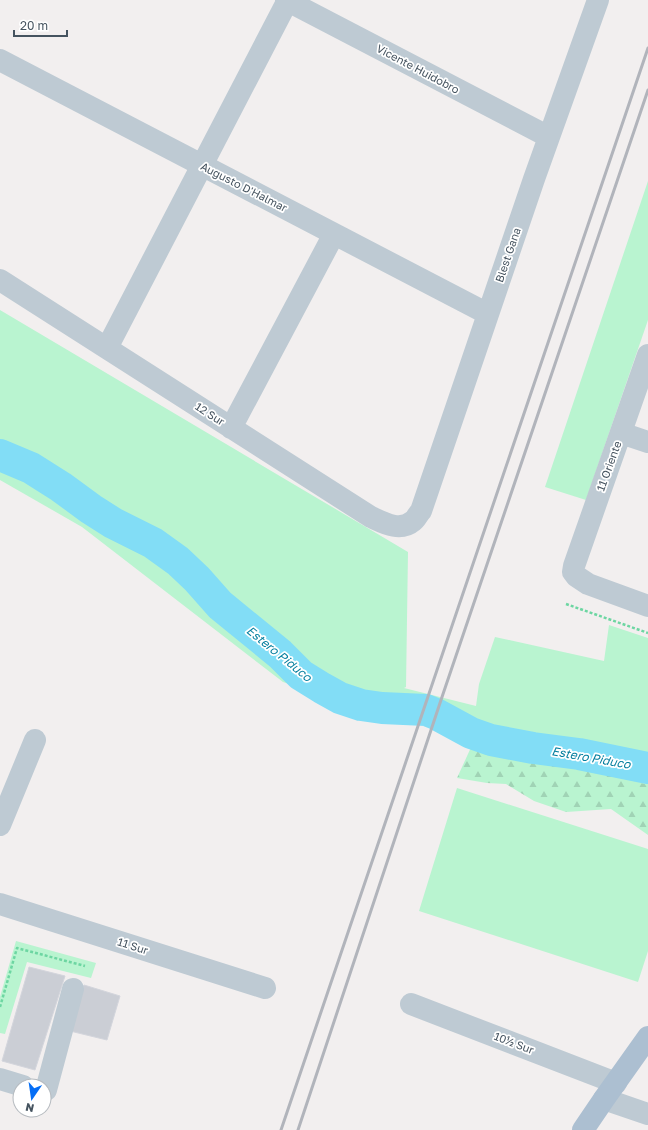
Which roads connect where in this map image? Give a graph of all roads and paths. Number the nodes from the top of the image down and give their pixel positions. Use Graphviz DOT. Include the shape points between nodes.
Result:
graph roads {
  1 [pos="288,0"];
  2 [pos="598,0"];
  3 [pos="0,60"];
  4 [pos="549,137"];
  5 [pos="202,165"];
  6 [pos="334,234"];
  7 [pos="0,280"];
  8 [pos="488,314"];
  9 [pos="107,348"];
  10 [pos="648,355"];
  11 [pos="232,428"];
  12 [pos="621,432"];
  13 [pos="648,442"];
  14 [pos="421,511"];
  15 [pos="566,604"];
  16 [pos="648,606"];
  17 [pos="648,633"];
  18 [pos="35,740"];
  19 [pos="0,825"];
  20 [pos="0,904"];
  21 [pos="85,966"];
  22 [pos="266,988"];
  23 [pos="73,989"];
  24 [pos="411,1004"];
  25 [pos="0,1008"];
  26 [pos="648,1037"];
  27 [pos="49,1078"];
  28 [pos="0,1079"];
  29 [pos="12,1082"];
  30 [pos="610,1091"];
  31 [pos="648,1114"];
  32 [pos="584,1130"];
  1 -- 4 [label="street, Vicente Huidobro"];
  1 -- 5 [label="street"];
  2 -- 4 [label="street, Blest Gana"];
  3 -- 5 [label="street, Augusto D'Halmar"];
  4 -- 8 [label="street, Blest Gana"];
  5 -- 6 [label="street, Augusto D'Halmar"];
  5 -- 9 [label="street"];
  6 -- 8 [label="street, Augusto D'Halmar"];
  6 -- 11 [label="street"];
  7 -- 9 [label="street, 12 Sur"];
  8 -- 14 [label="street, Blest Gana"];
  9 -- 11 [label="street, 12 Sur"];
  10 -- 12 [label="street, 11 Oriente"];
  11 -- 14 [label="street, 12 Sur" via="384,523 405,526"];
  12 -- 13 [label="street"];
  12 -- 16 [label="street, 11 Oriente" via="573,572 588,584"];
  15 -- 17 [label="path"];
  18 -- 19 [label="street"];
  20 -- 22 [label="street, 11 Sur"];
  21 -- 25 [label="path" via="17,948"];
  23 -- 27 [label="street"];
  24 -- 30 [label="street, 10½ Sur"];
  26 -- 30 [label="main road"];
  28 -- 29 [label="street"];
  30 -- 31 [label="street, 10½ Sur"];
  30 -- 32 [label="main road"];
}
